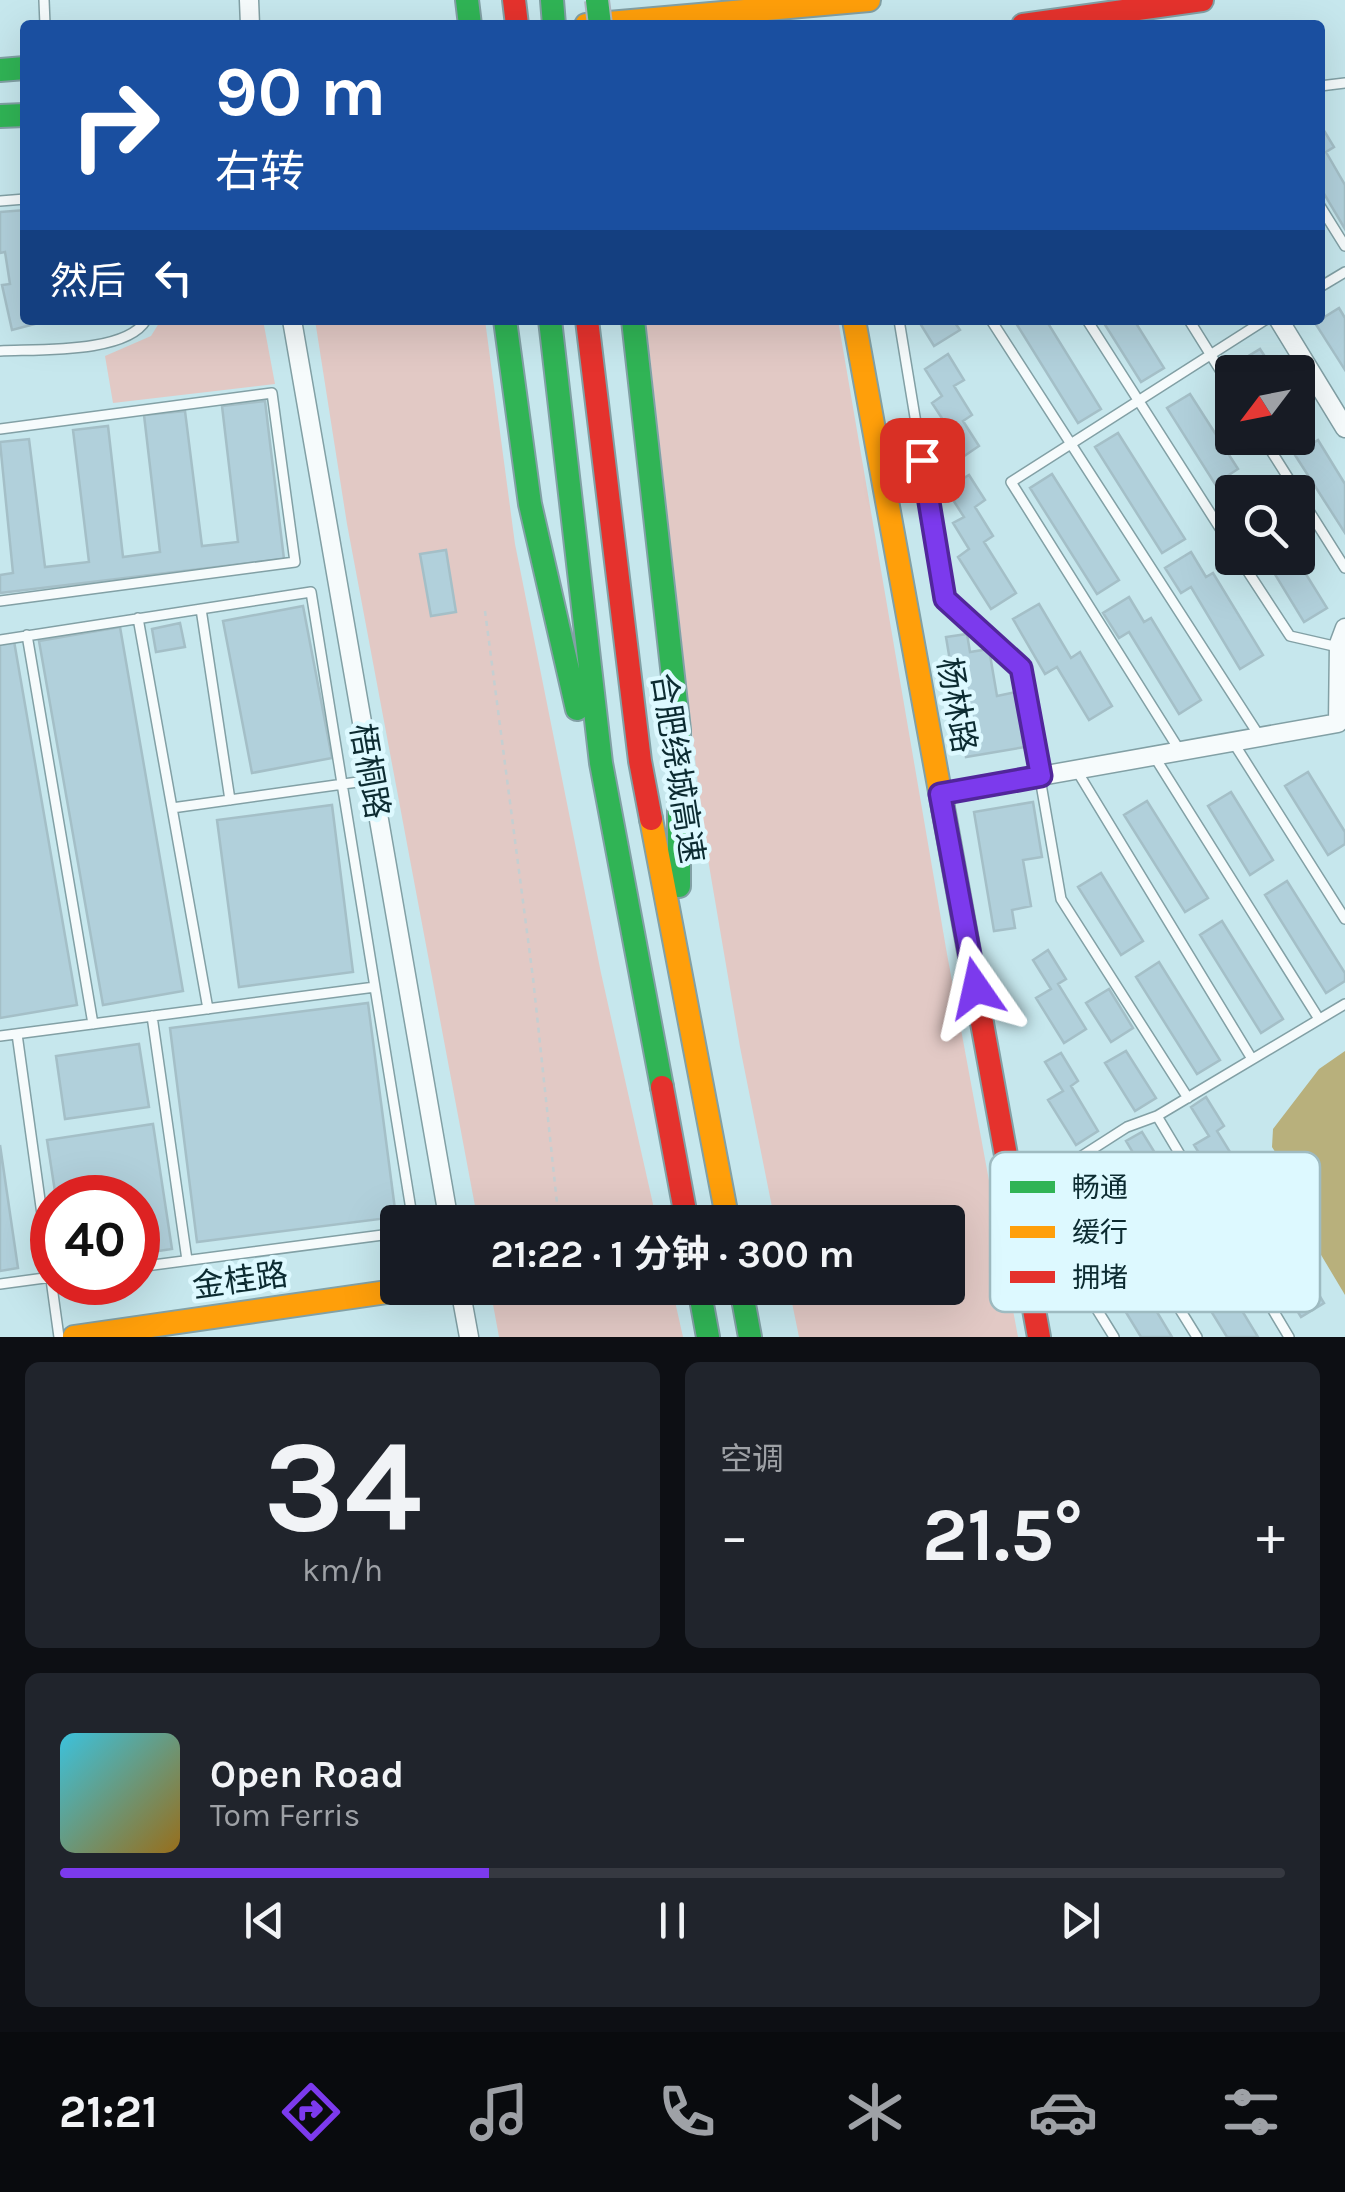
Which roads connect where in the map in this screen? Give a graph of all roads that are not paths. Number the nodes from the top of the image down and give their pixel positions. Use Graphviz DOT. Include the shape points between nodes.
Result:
graph roads {
  1 [pos="870,0"];
  2 [pos="1202,0"];
  3 [pos="826,10"];
  4 [pos="666,20"];
  5 [pos="1094,20"];
  6 [pos="1341,83"];
  7 [pos="1345,98"];
  8 [pos="1325,214"];
  9 [pos="1345,246"];
  10 [pos="143,325"];
  11 [pos="293,325"];
  12 [pos="507,325"];
  13 [pos="551,325"];
  14 [pos="588,325"];
  15 [pos="634,325"];
  16 [pos="855,325"];
  17 [pos="899,325"];
  18 [pos="994,325"];
  19 [pos="1090,325"];
  20 [pos="1192,325"];
  21 [pos="1257,325"];
  22 [pos="1281,325"];
  23 [pos="0,352"];
  24 [pos="1211,355"];
  25 [pos="1215,361"];
  26 [pos="1139,401"];
  27 [pos="1345,428"];
  28 [pos="0,429"];
  29 [pos="1071,444"];
  30 [pos="1274,455"];
  31 [pos="1215,519"];
  32 [pos="1345,568"];
  33 [pos="1251,575"];
  34 [pos="0,601"];
  35 [pos="201,609"];
  36 [pos="138,618"];
  37 [pos="1345,628"];
  38 [pos="28,636"];
  39 [pos="0,640"];
  40 [pos="1338,647"];
  41 [pos="1260,737"];
  42 [pos="1233,742"];
  43 [pos="1180,751"];
  44 [pos="1154,756"];
  45 [pos="1076,770"];
  46 [pos="1041,776"];
  47 [pos="372,780"];
  48 [pos="342,784"];
  49 [pos="940,794"];
  50 [pos="230,800"];
  51 [pos="172,808"];
  52 [pos="1345,919"];
  53 [pos="679,966"];
  54 [pos="639,968"];
  55 [pos="375,986"];
  56 [pos="1345,1004"];
  57 [pos="208,1009"];
  58 [pos="152,1016"];
  59 [pos="1319,1019"];
  60 [pos="94,1024"];
  61 [pos="16,1034"];
  62 [pos="0,1036"];
  63 [pos="1252,1059"];
  64 [pos="1188,1098"];
  65 [pos="1157,1116"];
  66 [pos="1005,1152"];
  67 [pos="1087,1152"];
  68 [pos="1179,1152"];
  69 [pos="37,1175"];
  70 [pos="410,1205"];
  71 [pos="446,1205"];
  72 [pos="684,1205"];
  73 [pos="725,1205"];
  74 [pos="380,1235"];
  75 [pos="187,1260"];
  76 [pos="160,1263"];
  77 [pos="30,1280"];
  78 [pos="0,1284"];
  79 [pos="380,1293"];
  80 [pos="55,1305"];
  81 [pos="463,1305"];
  82 [pos="702,1305"];
  83 [pos="743,1305"];
  84 [pos="1034,1312"];
  85 [pos="1099,1312"];
  86 [pos="1182,1312"];
  87 [pos="1275,1312"];
  88 [pos="58,1337"];
  89 [pos="74,1337"];
  90 [pos="469,1337"];
  91 [pos="708,1337"];
  92 [pos="750,1337"];
  93 [pos="1039,1337"];
  94 [pos="1114,1337"];
  95 [pos="1197,1337"];
  96 [pos="1290,1337"];
  1 -- 3 [label="main road"];
  2 -- 5 [label="main road"];
  3 -- 4 [label="main road"];
  6 -- 7 [label="lane"];
  8 -- 9 [label="lane"];
  10 -- 23 [label="lane" via="110,344"];
  11 -- 47 [label="street, 梧桐路"];
  12 -- 54 [label="main road" via="530,504"];
  13 -- 54 [label="main road" via="600,764"];
  14 -- 53 [label="main road, 合肥绕城高速" via="640,761"];
  15 -- 53 [label="main road" via="679,730"];
  16 -- 49 [label="main road, 杨林路"];
  17 -- 46 [label="lane" via="945,599 1021,668"];
  18 -- 29 [label="lane"];
  19 -- 26 [label="lane"];
  20 -- 24 [label="lane"];
  21 -- 24 [label="lane"];
  22 -- 27 [label="street"];
  24 -- 25 [label="lane"];
  24 -- 26 [label="lane"];
  26 -- 29 [label="lane"];
  26 -- 31 [label="lane"];
  28 -- 34 [label="lane" via="272,393 295,562"];
  29 -- 41 [label="lane"];
  29 -- 43 [label="lane" via="1011,482"];
  30 -- 32 [label="lane"];
  33 -- 40 [label="lane" via="1290,636"];
  35 -- 36 [label="lane"];
  35 -- 48 [label="lane" via="311,592"];
  35 -- 50 [label="lane"];
  36 -- 38 [label="lane"];
  36 -- 51 [label="lane"];
  37 -- 40 [label="street"];
  38 -- 39 [label="lane"];
  38 -- 60 [label="lane"];
  40 -- 41 [label="street" via="1338,723"];
  41 -- 42 [label="street"];
  42 -- 43 [label="street"];
  42 -- 52 [label="lane"];
  43 -- 44 [label="street"];
  44 -- 45 [label="street"];
  44 -- 59 [label="lane"];
  45 -- 46 [label="street"];
  45 -- 63 [label="lane"];
  46 -- 49 [label="street"];
  46 -- 64 [label="lane" via="1061,899"];
  47 -- 48 [label="lane"];
  47 -- 71 [label="street, 梧桐路"];
  48 -- 50 [label="lane"];
  48 -- 55 [label="lane"];
  49 -- 66 [label="main road, 杨林路"];
  50 -- 51 [label="lane"];
  51 -- 57 [label="lane"];
  53 -- 73 [label="main road, 合肥绕城高速"];
  54 -- 72 [label="main road"];
  55 -- 57 [label="lane"];
  55 -- 70 [label="lane"];
  56 -- 59 [label="lane"];
  57 -- 58 [label="lane"];
  58 -- 60 [label="lane"];
  58 -- 75 [label="lane"];
  59 -- 63 [label="lane"];
  60 -- 61 [label="lane"];
  61 -- 62 [label="lane"];
  61 -- 69 [label="lane"];
  63 -- 64 [label="lane"];
  64 -- 65 [label="lane"];
  65 -- 67 [label="lane"];
  65 -- 68 [label="lane"];
  74 -- 75 [label="lane"];
  75 -- 76 [label="lane"];
  77 -- 78 [label="lane"];
  79 -- 89 [label="main road, 金桂路"];
  80 -- 88 [label="lane"];
  81 -- 90 [label="street"];
  82 -- 91 [label="main road"];
  83 -- 92 [label="main road"];
  84 -- 93 [label="main road, 杨林路"];
  85 -- 94 [label="lane"];
  86 -- 95 [label="lane"];
  87 -- 96 [label="lane"];
}
